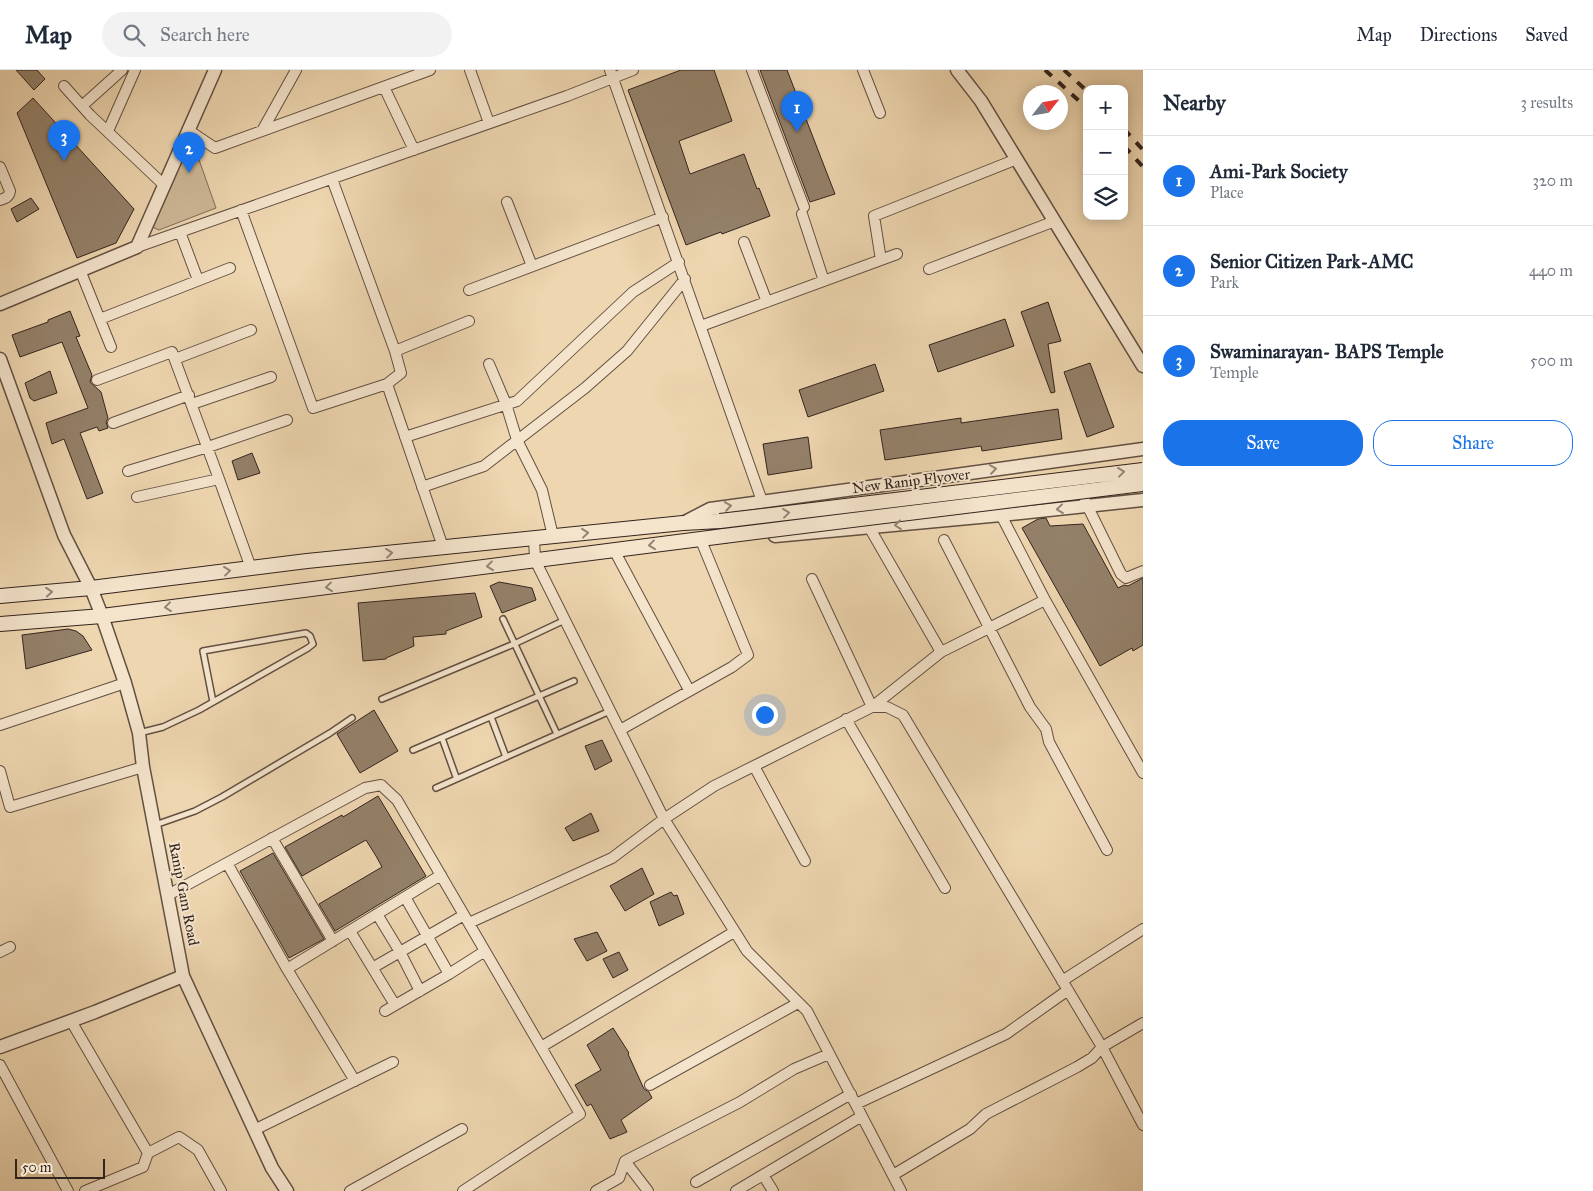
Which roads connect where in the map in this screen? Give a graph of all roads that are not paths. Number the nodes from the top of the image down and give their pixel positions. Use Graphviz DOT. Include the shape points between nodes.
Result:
graph roads {
  1 [pos="122,70"];
  2 [pos="135,70"];
  3 [pos="214,70"];
  4 [pos="296,70"];
  5 [pos="430,70"];
  6 [pos="470,70"];
  7 [pos="633,70"];
  8 [pos="752,70"];
  9 [pos="863,70"];
  10 [pos="957,70"];
  11 [pos="612,74"];
  12 [pos="64,86"];
  13 [pos="384,87"];
  14 [pos="82,106"];
  15 [pos="880,113"];
  16 [pos="489,123"];
  17 [pos="188,130"];
  18 [pos="108,131"];
  19 [pos="262,131"];
  20 [pos="414,150"];
  21 [pos="1017,159"];
  22 [pos="0,167"];
  23 [pos="332,178"];
  24 [pos="164,185"];
  25 [pos="0,200"];
  26 [pos="507,202"];
  27 [pos="241,210"];
  28 [pos="663,218"];
  29 [pos="1055,221"];
  30 [pos="180,232"];
  31 [pos="744,242"];
  32 [pos="137,247"];
  33 [pos="897,254"];
  34 [pos="881,260"];
  35 [pos="679,262"];
  36 [pos="532,266"];
  37 [pos="230,268"];
  38 [pos="930,268"];
  39 [pos="80,270"];
  40 [pos="198,280"];
  41 [pos="685,280"];
  42 [pos="824,281"];
  43 [pos="469,290"];
  44 [pos="766,302"];
  45 [pos="0,304"];
  46 [pos="100,319"];
  47 [pos="468,320"];
  48 [pos="701,326"];
  49 [pos="251,330"];
  50 [pos="111,347"];
  51 [pos="395,351"];
  52 [pos="0,359"];
  53 [pos="175,359"];
  54 [pos="489,364"];
  55 [pos="1143,366"];
  56 [pos="271,376"];
  57 [pos="97,380"];
  58 [pos="387,384"];
  59 [pos="191,399"];
  60 [pos="506,404"];
  61 [pos="287,420"];
  62 [pos="113,423"];
  63 [pos="405,437"];
  64 [pos="517,440"];
  65 [pos="208,447"];
  66 [pos="1143,448"];
  67 [pos="1068,459"];
  68 [pos="1143,470"];
  69 [pos="128,471"];
  70 [pos="219,479"];
  71 [pos="1143,484"];
  72 [pos="422,487"];
  73 [pos="137,497"];
  74 [pos="1143,500"];
  75 [pos="762,501"];
  76 [pos="1087,506"];
  77 [pos="1001,515"];
  78 [pos="683,523"];
  79 [pos="869,527"];
  80 [pos="553,536"];
  81 [pos="534,538"];
  82 [pos="700,538"];
  83 [pos="944,540"];
  84 [pos="444,547"];
  85 [pos="614,550"];
  86 [pos="536,560"];
  87 [pos="251,568"];
  88 [pos="1143,572"];
  89 [pos="812,579"];
  90 [pos="91,588"];
  91 [pos="0,596"];
  92 [pos="1045,600"];
  93 [pos="102,616"];
  94 [pos="503,619"];
  95 [pos="565,620"];
  96 [pos="0,624"];
  97 [pos="990,628"];
  98 [pos="514,644"];
  99 [pos="941,652"];
  100 [pos="574,681"];
  101 [pos="125,683"];
  102 [pos="689,690"];
  103 [pos="540,696"];
  104 [pos="382,699"];
  105 [pos="214,702"];
  106 [pos="872,707"];
  107 [pos="610,711"];
  108 [pos="491,717"];
  109 [pos="352,718"];
  110 [pos="846,719"];
  111 [pos="0,725"];
  112 [pos="620,730"];
  113 [pos="138,734"];
  114 [pos="557,734"];
  115 [pos="442,738"];
  116 [pos="413,750"];
  117 [pos="506,757"];
  118 [pos="754,766"];
  119 [pos="143,767"];
  120 [pos="0,771"];
  121 [pos="1143,773"];
  122 [pos="456,777"];
  123 [pos="436,788"];
  124 [pos="5,809"];
  125 [pos="664,819"];
  126 [pos="154,825"];
  127 [pos="272,838"];
  128 [pos="1107,850"];
  129 [pos="804,861"];
  130 [pos="227,863"];
  131 [pos="441,875"];
  132 [pos="946,888"];
  133 [pos="168,895"];
  134 [pos="405,897"];
  135 [pos="377,914"];
  136 [pos="467,919"];
  137 [pos="1143,929"];
  138 [pos="350,931"];
  139 [pos="734,932"];
  140 [pos="428,936"];
  141 [pos="333,941"];
  142 [pos="10,947"];
  143 [pos="485,951"];
  144 [pos="0,952"];
  145 [pos="400,952"];
  146 [pos="374,967"];
  147 [pos="286,969"];
  148 [pos="449,974"];
  149 [pos="184,976"];
  150 [pos="1065,986"];
  151 [pos="420,991"];
  152 [pos="798,1003"];
  153 [pos="395,1005"];
  154 [pos="385,1011"];
  155 [pos="71,1021"];
  156 [pos="1143,1023"];
  157 [pos="541,1047"];
  158 [pos="1102,1047"];
  159 [pos="0,1050"];
  160 [pos="829,1054"];
  161 [pos="393,1062"];
  162 [pos="0,1065"];
  163 [pos="355,1081"];
  164 [pos="650,1085"];
  165 [pos="851,1094"];
  166 [pos="1143,1100"];
  167 [pos="856,1104"];
  168 [pos="1132,1104"];
  169 [pos="862,1116"];
  170 [pos="1143,1125"];
  171 [pos="462,1129"];
  172 [pos="254,1130"];
  173 [pos="148,1153"];
  174 [pos="625,1161"];
  175 [pos="763,1175"];
  176 [pos="893,1175"];
  177 [pos="696,1182"];
  178 [pos="601,1190"];
  179 [pos="68,1191"];
  180 [pos="85,1191"];
  181 [pos="221,1191"];
  182 [pos="287,1191"];
  183 [pos="350,1191"];
  184 [pos="463,1191"];
  185 [pos="648,1191"];
  186 [pos="736,1191"];
  187 [pos="773,1191"];
  188 [pos="902,1191"];
  1 -- 14 [label="street"];
  2 -- 18 [label="street"];
  3 -- 17 [label="street"];
  4 -- 19 [label="street"];
  5 -- 13 [label="street"];
  6 -- 16 [label="street"];
  7 -- 11 [label="street"];
  8 -- 42 [label="street" via="803,210"];
  9 -- 15 [label="street"];
  10 -- 21 [label="street" via="981,101"];
  11 -- 16 [label="street"];
  11 -- 28 [label="street"];
  12 -- 14 [label="street"];
  13 -- 19 [label="street"];
  13 -- 20 [label="street"];
  14 -- 18 [label="street"];
  16 -- 20 [label="street"];
  17 -- 19 [label="street" via="215,148"];
  17 -- 24 [label="street"];
  18 -- 24 [label="street"];
  20 -- 23 [label="street"];
  21 -- 29 [label="street"];
  21 -- 34 [label="street" via="874,216"];
  22 -- 25 [label="street" via="10,191 10,195"];
  23 -- 27 [label="street"];
  23 -- 51 [label="street"];
  24 -- 32 [label="street"];
  26 -- 36 [label="street"];
  27 -- 30 [label="street"];
  27 -- 58 [label="street" via="313,408"];
  28 -- 35 [label="street"];
  28 -- 36 [label="street"];
  29 -- 38 [label="street"];
  29 -- 55 [label="street"];
  30 -- 32 [label="street"];
  30 -- 40 [label="street"];
  31 -- 44 [label="street"];
  32 -- 39 [label="street"];
  33 -- 34 [label="street"];
  34 -- 42 [label="street"];
  35 -- 41 [label="street"];
  35 -- 60 [label="street" via="633,292 517,401"];
  36 -- 43 [label="street"];
  37 -- 40 [label="street"];
  39 -- 45 [label="street"];
  39 -- 46 [label="street"];
  40 -- 46 [label="street"];
  41 -- 48 [label="street"];
  41 -- 64 [label="street" via="626,351 585,388"];
  42 -- 44 [label="street"];
  44 -- 48 [label="street"];
  46 -- 50 [label="street"];
  47 -- 51 [label="street"];
  48 -- 75 [label="street"];
  49 -- 53 [label="street"];
  51 -- 58 [label="street" via="401,373"];
  52 -- 90 [label="street, Ranip Gam Road" via="64,535"];
  53 -- 57 [label="street" via="172,352"];
  53 -- 59 [label="street"];
  54 -- 60 [label="street"];
  56 -- 59 [label="street"];
  58 -- 63 [label="street"];
  59 -- 62 [label="street"];
  59 -- 65 [label="street"];
  60 -- 63 [label="street"];
  60 -- 64 [label="street"];
  61 -- 65 [label="street"];
  63 -- 72 [label="street"];
  64 -- 72 [label="street" via="484,466"];
  64 -- 80 [label="street" via="542,490"];
  65 -- 69 [label="street"];
  65 -- 70 [label="street"];
  66 -- 67 [label="street"];
  75 -- 67 [label="street, one-way"];
  67 -- 76 [label="street"];
  78 -- 68 [label="main road, New Ranip Flyover, one-way, bridge"];
  70 -- 73 [label="street"];
  70 -- 87 [label="street"];
  71 -- 82 [label="main road, New Ranip Flyover, bridge"];
  72 -- 84 [label="street"];
  74 -- 76 [label="street"];
  78 -- 75 [label="street, one-way" via="710,509"];
  76 -- 77 [label="street, one-way"];
  76 -- 88 [label="street" via="1121,574 1126,578"];
  77 -- 79 [label="street, one-way"];
  77 -- 92 [label="street"];
  80 -- 78 [label="main road, New Ranip Flyover, one-way"];
  79 -- 82 [label="street" via="720,542"];
  79 -- 99 [label="street"];
  80 -- 81 [label="main road, New Ranip Flyover"];
  81 -- 84 [label="main road, New Ranip Flyover"];
  81 -- 86 [label="street"];
  82 -- 85 [label="main road, New Ranip Flyover, one-way"];
  82 -- 102 [label="street" via="748,655"];
  83 -- 97 [label="street"];
  87 -- 84 [label="main road, New Ranip Flyover, one-way"];
  85 -- 86 [label="main road, New Ranip Flyover"];
  85 -- 102 [label="street"];
  86 -- 93 [label="main road, New Ranip Flyover, one-way"];
  86 -- 95 [label="street"];
  90 -- 87 [label="main road, New Ranip Flyover, one-way"];
  89 -- 106 [label="street"];
  91 -- 90 [label="main road, New Ranip Flyover, one-way"];
  90 -- 93 [label="street, Ranip Gam Road"];
  92 -- 97 [label="street"];
  92 -- 121 [label="street"];
  93 -- 96 [label="main road, New Ranip Flyover"];
  93 -- 101 [label="street, Ranip Gam Road"];
  94 -- 98 [label="lane"];
  95 -- 98 [label="lane"];
  95 -- 107 [label="street"];
  97 -- 99 [label="street"];
  97 -- 128 [label="street"];
  98 -- 103 [label="lane"];
  98 -- 104 [label="lane"];
  99 -- 106 [label="street"];
  100 -- 103 [label="lane"];
  101 -- 111 [label="street"];
  101 -- 113 [label="street, Ranip Gam Road"];
  102 -- 112 [label="street"];
  103 -- 108 [label="lane"];
  103 -- 114 [label="lane"];
  105 -- 105 [label="lane" via="203,650 306,633 310,636 313,644 308,648"];
  105 -- 113 [label="lane" via="164,728"];
  106 -- 110 [label="street"];
  106 -- 150 [label="street" via="887,707 903,715"];
  107 -- 112 [label="street"];
  107 -- 114 [label="lane"];
  108 -- 115 [label="lane"];
  108 -- 117 [label="lane"];
  109 -- 126 [label="lane" via="222,797 195,811"];
  110 -- 118 [label="street"];
  110 -- 132 [label="street"];
  112 -- 125 [label="street"];
  113 -- 119 [label="street, Ranip Gam Road"];
  114 -- 117 [label="lane"];
  115 -- 116 [label="lane"];
  115 -- 122 [label="lane"];
  117 -- 122 [label="lane"];
  118 -- 125 [label="street" via="714,786"];
  118 -- 129 [label="street"];
  119 -- 124 [label="street"];
  119 -- 126 [label="street, Ranip Gam Road"];
  120 -- 124 [label="street"];
  122 -- 123 [label="lane"];
  125 -- 136 [label="street" via="612,858"];
  125 -- 139 [label="street"];
  126 -- 133 [label="street, Ranip Gam Road"];
  127 -- 130 [label="street"];
  127 -- 131 [label="street" via="365,788 381,785 397,800"];
  127 -- 141 [label="street"];
  130 -- 133 [label="street"];
  130 -- 147 [label="street"];
  131 -- 134 [label="street"];
  131 -- 136 [label="street"];
  133 -- 149 [label="street, Ranip Gam Road"];
  134 -- 135 [label="street"];
  134 -- 140 [label="street"];
  135 -- 138 [label="street"];
  135 -- 145 [label="street"];
  136 -- 140 [label="street"];
  136 -- 143 [label="street"];
  137 -- 150 [label="street"];
  138 -- 141 [label="street"];
  138 -- 146 [label="street"];
  139 -- 152 [label="street" via="747,951"];
  139 -- 157 [label="street"];
  140 -- 145 [label="street"];
  140 -- 148 [label="street"];
  141 -- 147 [label="street"];
  142 -- 144 [label="street"];
  143 -- 148 [label="street"];
  143 -- 157 [label="street"];
  145 -- 146 [label="street"];
  145 -- 151 [label="street"];
  146 -- 153 [label="street"];
  147 -- 163 [label="street"];
  148 -- 151 [label="street"];
  149 -- 155 [label="street"];
  149 -- 172 [label="street, Ranip Gam Road"];
  150 -- 158 [label="street"];
  150 -- 167 [label="street" via="1006,1034"];
  151 -- 153 [label="street"];
  152 -- 160 [label="street" via="807,1012"];
  152 -- 164 [label="street"];
  153 -- 154 [label="street"];
  155 -- 159 [label="street"];
  155 -- 173 [label="street"];
  156 -- 158 [label="street"];
  157 -- 184 [label="street" via="580,1114"];
  158 -- 168 [label="street"];
  158 -- 176 [label="street" via="1092,1058 986,1114 970,1129"];
  160 -- 165 [label="street"];
  160 -- 174 [label="street" via="794,1069 740,1102"];
  161 -- 163 [label="street"];
  162 -- 179 [label="street"];
  163 -- 172 [label="street"];
  165 -- 167 [label="street"];
  165 -- 177 [label="street"];
  166 -- 168 [label="street"];
  167 -- 169 [label="street"];
  168 -- 170 [label="street"];
  169 -- 175 [label="street"];
  169 -- 176 [label="street"];
  171 -- 183 [label="street"];
  172 -- 182 [label="street, Ranip Gam Road"];
  173 -- 180 [label="street" via="143,1167"];
  173 -- 181 [label="street" via="179,1137 198,1150"];
  174 -- 178 [label="street" via="619,1178"];
  174 -- 185 [label="street"];
  175 -- 186 [label="street"];
  175 -- 187 [label="street"];
  176 -- 188 [label="street"];
}
